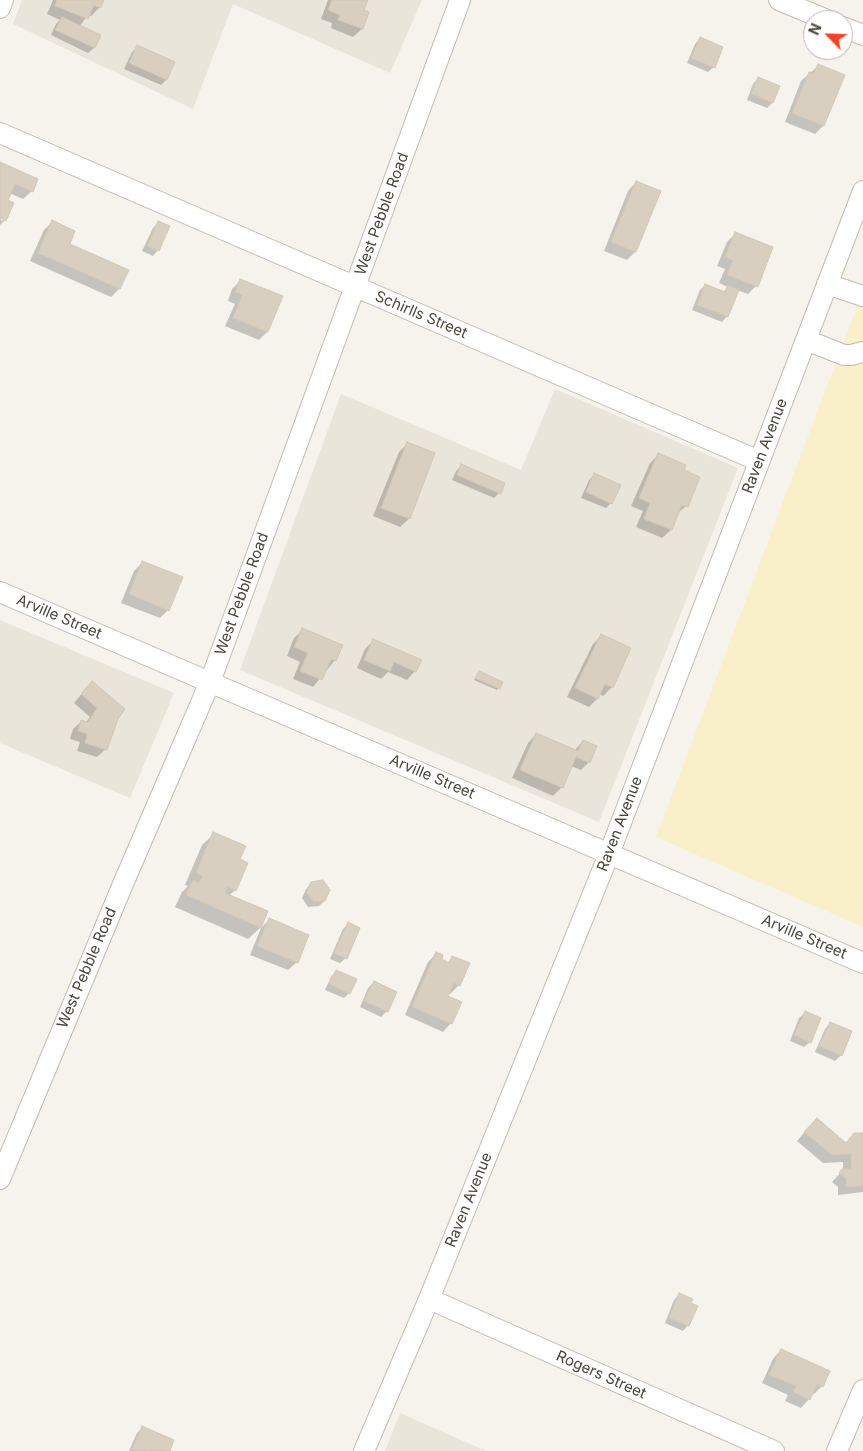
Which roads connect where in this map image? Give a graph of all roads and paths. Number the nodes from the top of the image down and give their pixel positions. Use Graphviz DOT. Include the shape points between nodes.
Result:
graph roads {
  1 [pos="3,0"];
  2 [pos="460,0"];
  3 [pos="779,0"];
  4 [pos="0,8"];
  5 [pos="803,10"];
  6 [pos="0,133"];
  7 [pos="863,192"];
  8 [pos="828,284"];
  9 [pos="355,286"];
  10 [pos="863,296"];
  11 [pos="806,340"];
  12 [pos="862,353"];
  13 [pos="759,461"];
  14 [pos="0,592"];
  15 [pos="210,682"];
  16 [pos="609,854"];
  17 [pos="863,963"];
  18 [pos="0,1179"];
  19 [pos="429,1300"];
  20 [pos="863,1390"];
  21 [pos="364,1451"];
  22 [pos="774,1451"];
  23 [pos="837,1451"];
  1 -- 4 [label="street"];
  2 -- 9 [label="street, West Pebble Road"];
  3 -- 5 [label="street"];
  6 -- 9 [label="street, Schirlls Street"];
  7 -- 8 [label="street, Raven Avenue"];
  8 -- 10 [label="street"];
  8 -- 11 [label="street, Raven Avenue"];
  9 -- 13 [label="street, Schirlls Street"];
  9 -- 15 [label="street, West Pebble Road"];
  11 -- 12 [label="street" via="844,355"];
  11 -- 13 [label="street, Raven Avenue"];
  13 -- 16 [label="street, Raven Avenue"];
  14 -- 15 [label="street, Arville Street"];
  15 -- 16 [label="street, Arville Street"];
  15 -- 18 [label="street, West Pebble Road"];
  16 -- 17 [label="street, Arville Street"];
  16 -- 19 [label="street, Raven Avenue"];
  19 -- 21 [label="street, Raven Avenue"];
  19 -- 22 [label="street, Rogers Street"];
  20 -- 23 [label="street"];
}
